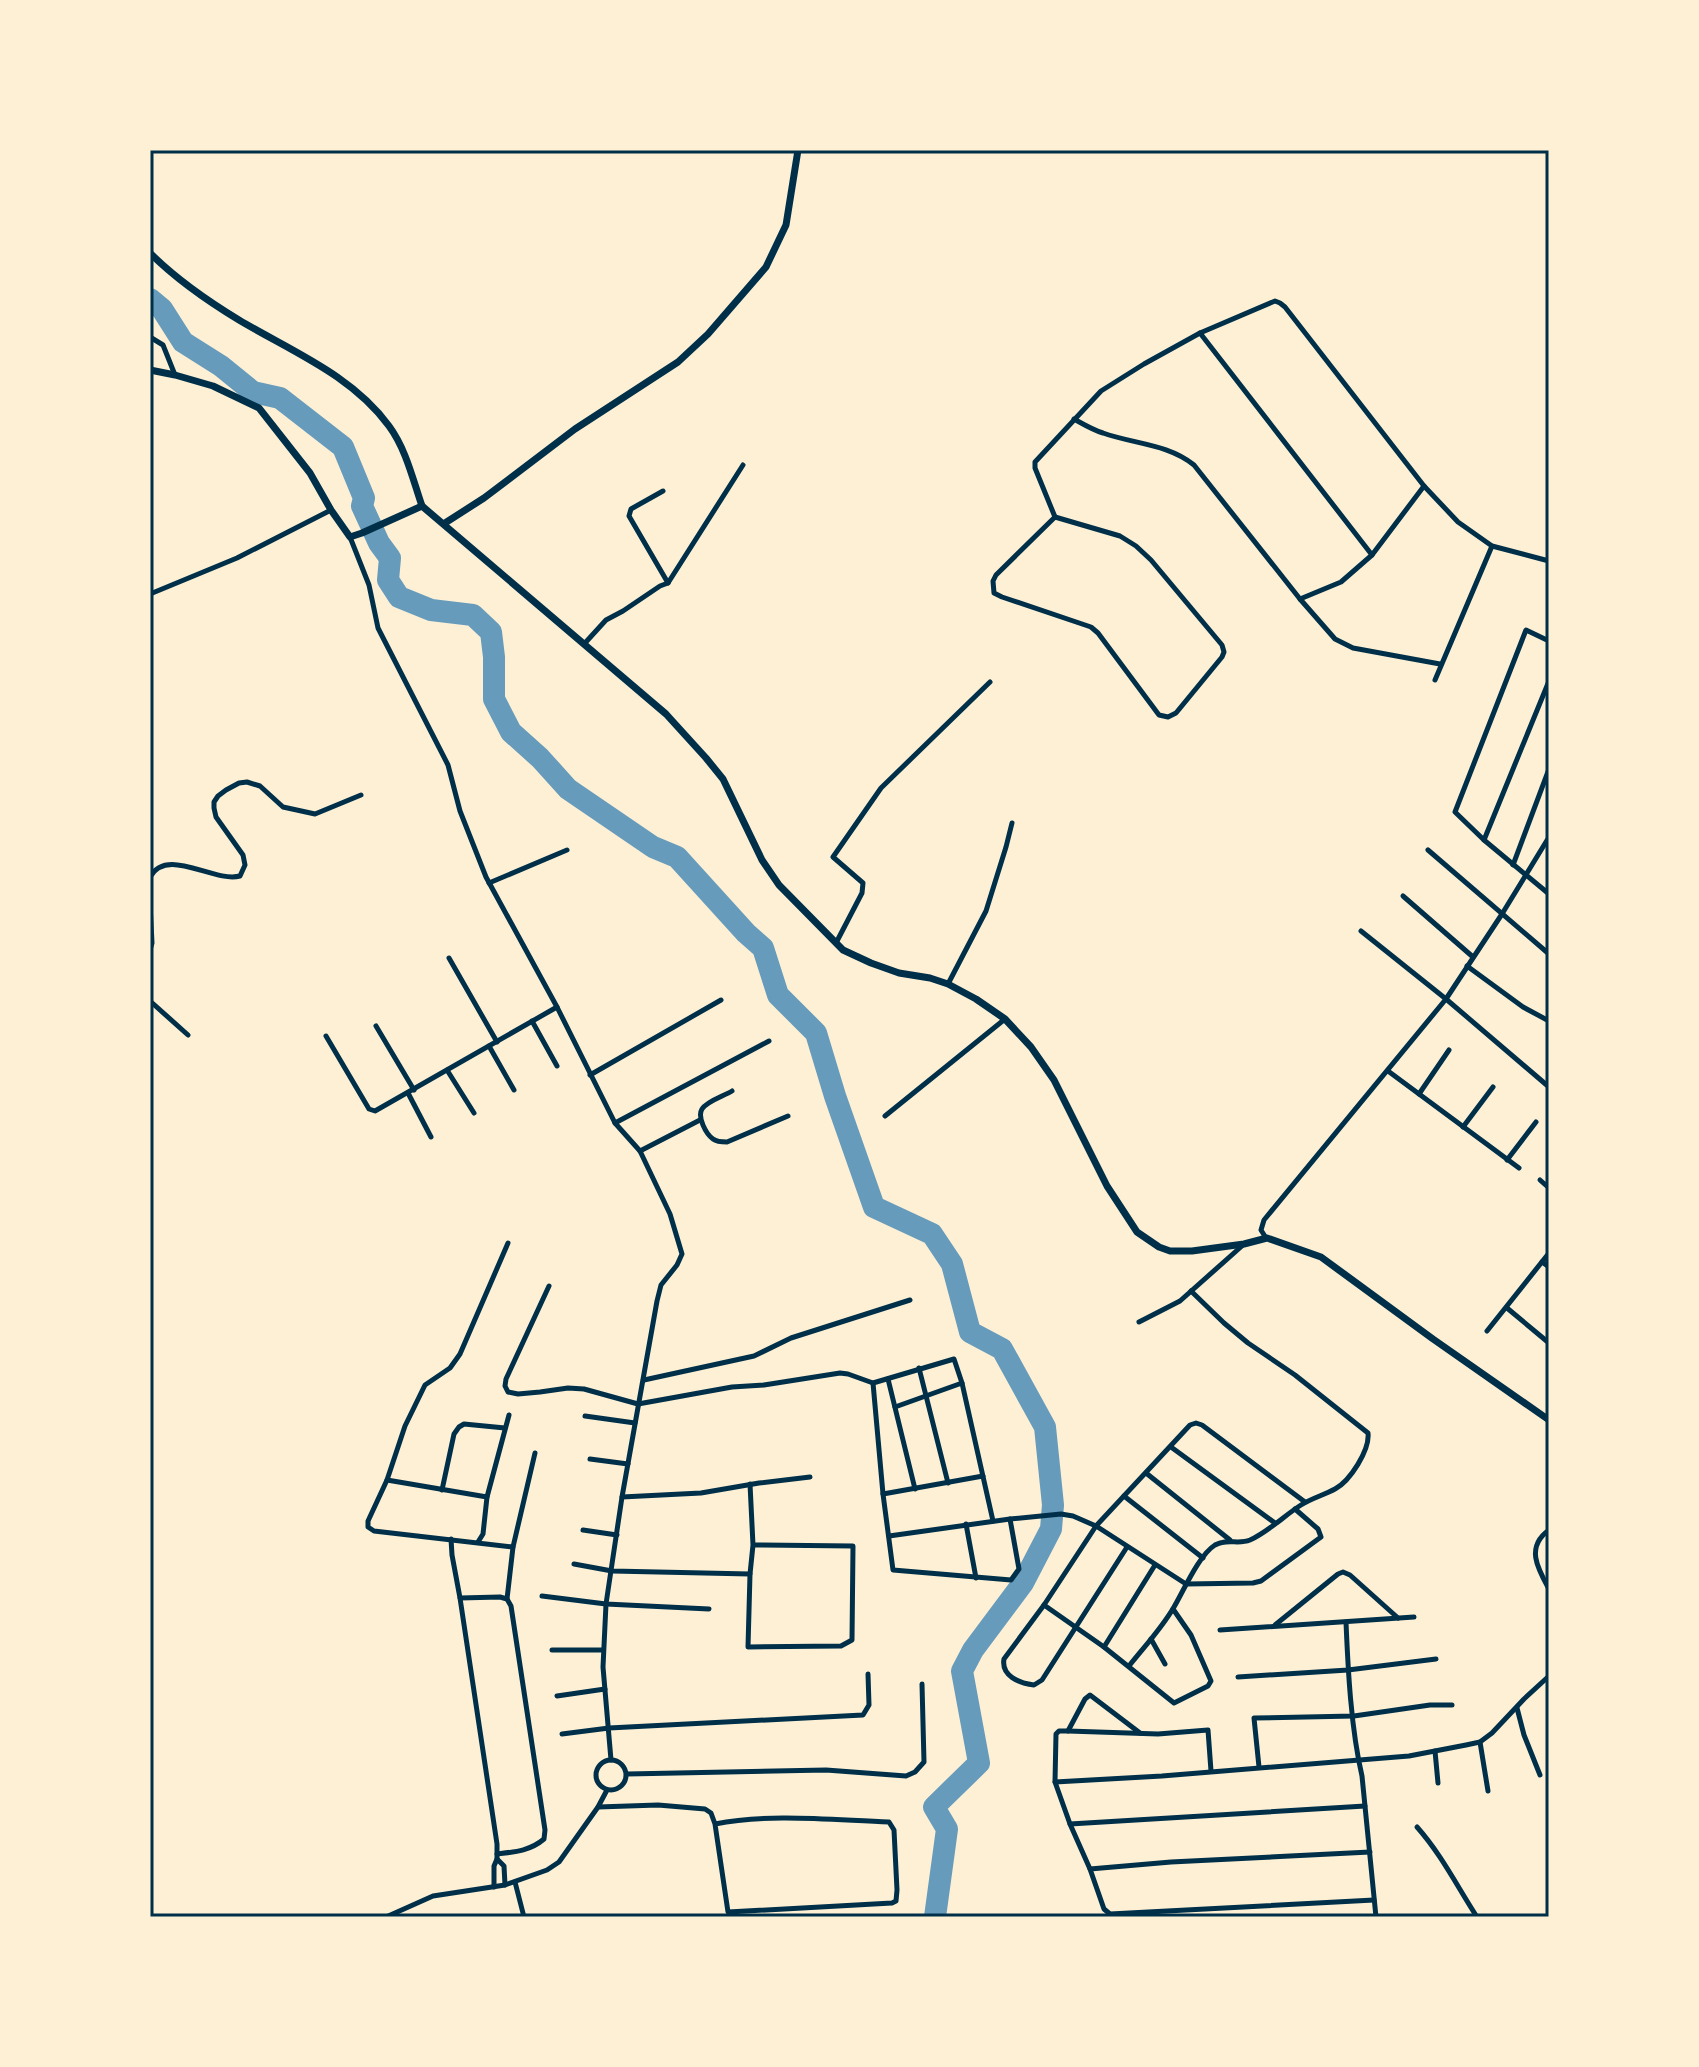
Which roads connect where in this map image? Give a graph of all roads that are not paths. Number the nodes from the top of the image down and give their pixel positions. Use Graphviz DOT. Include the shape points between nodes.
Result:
graph roads {
  1 [pos="798,150"];
  2 [pos="150,253"];
  3 [pos="1200,333"];
  4 [pos="150,337"];
  5 [pos="150,370"];
  6 [pos="175,375"];
  7 [pos="1074,419"];
  8 [pos="743,465"];
  9 [pos="1424,486"];
  10 [pos="663,491"];
  11 [pos="422,506"];
  12 [pos="331,510"];
  13 [pos="1055,517"];
  14 [pos="445,523"];
  15 [pos="350,537"];
  16 [pos="1492,546"];
  17 [pos="1372,555"];
  18 [pos="1549,561"];
  19 [pos="668,583"];
  20 [pos="150,594"];
  21 [pos="1300,599"];
  22 [pos="1549,641"];
  23 [pos="585,643"];
  24 [pos="1440,664"];
  25 [pos="1435,680"];
  26 [pos="1549,681"];
  27 [pos="990,682"];
  28 [pos="1549,769"];
  29 [pos="361,795"];
  30 [pos="1012,823"];
  31 [pos="1549,837"];
  32 [pos="1484,840"];
  33 [pos="567,850"];
  34 [pos="1428,850"];
  35 [pos="1513,865"];
  36 [pos="1526,876"];
  37 [pos="150,877"];
  38 [pos="489,883"];
  39 [pos="1548,892"];
  40 [pos="1403,896"];
  41 [pos="150,903"];
  42 [pos="1502,914"];
  43 [pos="1361,931"];
  44 [pos="836,943"];
  45 [pos="150,950"];
  46 [pos="1549,954"];
  47 [pos="1473,957"];
  48 [pos="449,958"];
  49 [pos="1467,966"];
  50 [pos="948,984"];
  51 [pos="1446,999"];
  52 [pos="721,1000"];
  53 [pos="150,1001"];
  54 [pos="557,1007"];
  55 [pos="1005,1019"];
  56 [pos="532,1021"];
  57 [pos="1549,1021"];
  58 [pos="376,1026"];
  59 [pos="188,1035"];
  60 [pos="326,1036"];
  61 [pos="769,1041"];
  62 [pos="497,1042"];
  63 [pos="489,1046"];
  64 [pos="1449,1050"];
  65 [pos="557,1066"];
  66 [pos="447,1070"];
  67 [pos="1388,1071"];
  68 [pos="590,1075"];
  69 [pos="1493,1087"];
  70 [pos="1549,1087"];
  71 [pos="514,1090"];
  72 [pos="411,1091"];
  73 [pos="732,1091"];
  74 [pos="1419,1094"];
  75 [pos="474,1113"];
  76 [pos="788,1116"];
  77 [pos="885,1116"];
  78 [pos="700,1120"];
  79 [pos="1536,1122"];
  80 [pos="615,1123"];
  81 [pos="1463,1127"];
  82 [pos="431,1137"];
  83 [pos="640,1151"];
  84 [pos="1507,1160"];
  85 [pos="1519,1168"];
  86 [pos="1540,1180"];
  87 [pos="1549,1188"];
  88 [pos="1267,1238"];
  89 [pos="508,1243"];
  90 [pos="1244,1244"];
  91 [pos="1549,1253"];
  92 [pos="1542,1262"];
  93 [pos="1549,1267"];
  94 [pos="549,1286"];
  95 [pos="1191,1291"];
  96 [pos="910,1300"];
  97 [pos="1506,1308"];
  98 [pos="1139,1322"];
  99 [pos="1487,1331"];
  100 [pos="1549,1343"];
  101 [pos="919,1368"];
  102 [pos="888,1379"];
  103 [pos="644,1380"];
  104 [pos="873,1383"];
  105 [pos="962,1383"];
  106 [pos="926,1395"];
  107 [pos="638,1404"];
  108 [pos="895,1407"];
  109 [pos="509,1415"];
  110 [pos="585,1416"];
  111 [pos="1549,1420"];
  112 [pos="635,1423"];
  113 [pos="505,1428"];
  114 [pos="1171,1447"];
  115 [pos="535,1453"];
  116 [pos="590,1459"];
  117 [pos="628,1464"];
  118 [pos="1146,1473"];
  119 [pos="983,1476"];
  120 [pos="810,1477"];
  121 [pos="387,1480"];
  122 [pos="948,1483"];
  123 [pos="750,1484"];
  124 [pos="915,1489"];
  125 [pos="442,1490"];
  126 [pos="883,1494"];
  127 [pos="1124,1496"];
  128 [pos="487,1497"];
  129 [pos="622,1497"];
  130 [pos="1305,1502"];
  131 [pos="1295,1509"];
  132 [pos="1010,1519"];
  133 [pos="993,1521"];
  134 [pos="1275,1523"];
  135 [pos="966,1524"];
  136 [pos="1096,1526"];
  137 [pos="583,1530"];
  138 [pos="1549,1530"];
  139 [pos="617,1535"];
  140 [pos="889,1536"];
  141 [pos="451,1539"];
  142 [pos="1231,1540"];
  143 [pos="478,1542"];
  144 [pos="753,1545"];
  145 [pos="513,1547"];
  146 [pos="1127,1547"];
  147 [pos="1203,1558"];
  148 [pos="574,1564"];
  149 [pos="1155,1565"];
  150 [pos="612,1571"];
  151 [pos="750,1574"];
  152 [pos="976,1578"];
  153 [pos="1186,1584"];
  154 [pos="1549,1589"];
  155 [pos="542,1596"];
  156 [pos="460,1598"];
  157 [pos="507,1599"];
  158 [pos="606,1604"];
  159 [pos="1044,1605"];
  160 [pos="709,1609"];
  161 [pos="1173,1609"];
  162 [pos="1414,1617"];
  163 [pos="1399,1618"];
  164 [pos="1346,1622"];
  165 [pos="1273,1626"];
  166 [pos="1077,1628"];
  167 [pos="1220,1630"];
  168 [pos="1151,1639"];
  169 [pos="1104,1647"];
  170 [pos="552,1650"];
  171 [pos="603,1650"];
  172 [pos="1436,1659"];
  173 [pos="1165,1664"];
  174 [pos="1129,1666"];
  175 [pos="1348,1670"];
  176 [pos="868,1674"];
  177 [pos="1549,1676"];
  178 [pos="1238,1677"];
  179 [pos="922,1684"];
  180 [pos="605,1689"];
  181 [pos="557,1696"];
  182 [pos="1452,1705"];
  183 [pos="1517,1707"];
  184 [pos="1354,1716"];
  185 [pos="609,1728"];
  186 [pos="1068,1731"];
  187 [pos="562,1734"];
  188 [pos="1141,1734"];
  189 [pos="1480,1742"];
  190 [pos="1435,1751"];
  191 [pos="611,1760"];
  192 [pos="1358,1760"];
  193 [pos="1259,1767"];
  194 [pos="1211,1771"];
  195 [pos="627,1774"];
  196 [pos="1540,1775"];
  197 [pos="1055,1782"];
  198 [pos="1438,1783"];
  199 [pos="607,1790"];
  200 [pos="1488,1791"];
  201 [pos="1365,1806"];
  202 [pos="598,1807"];
  203 [pos="715,1824"];
  204 [pos="1070,1824"];
  205 [pos="1417,1827"];
  206 [pos="1370,1852"];
  207 [pos="497,1857"];
  208 [pos="1090,1869"];
  209 [pos="515,1882"];
  210 [pos="505,1885"];
  211 [pos="494,1887"];
  212 [pos="1374,1900"];
  213 [pos="386,1917"];
  214 [pos="524,1917"];
  215 [pos="1376,1917"];
  216 [pos="1477,1917"];
  1 -- 14 [label="street" via="786,225 766,267 708,334 678,362"];
  2 -- 11 [label="street" via="175,278 333,373 366,401 390,427"];
  3 -- 7 [label="street" via="1101,391"];
  3 -- 9 [label="street" via="1280,303"];
  3 -- 17 [label="street"];
  4 -- 6 [label="street" via="163,345"];
  5 -- 6 [label="street"];
  6 -- 12 [label="street" via="259,408 310,473"];
  7 -- 13 [label="street" via="1035,462"];
  7 -- 21 [label="street" via="1102,433 1184,457"];
  8 -- 19 [label="street"];
  9 -- 16 [label="street" via="1458,522"];
  9 -- 17 [label="street"];
  10 -- 19 [label="street" via="631,509 629,516"];
  11 -- 14 [label="street"];
  11 -- 15 [label="street"];
  12 -- 15 [label="street"];
  12 -- 20 [label="street"];
  13 -- 13 [label="street" via="1120,536 1136,546 1222,645 1222,657 1176,713 1162,717 1091,627 994,593 996,575"];
  14 -- 23 [label="street"];
  15 -- 38 [label="street" via="369,585 378,628 448,765"];
  16 -- 18 [label="street"];
  16 -- 24 [label="street"];
  17 -- 21 [label="street" via="1341,582"];
  19 -- 23 [label="street" via="606,620"];
  21 -- 24 [label="street" via="1335,639 1353,648"];
  22 -- 32 [label="street" via="1526,630 1455,812"];
  23 -- 44 [label="street" via="666,714 706,758 723,779 779,885"];
  24 -- 25 [label="street"];
  26 -- 32 [label="street"];
  27 -- 44 [label="street" via="881,788 833,857 863,883"];
  28 -- 35 [label="street"];
  29 -- 37 [label="street" via="315,814 283,807 260,786 239,783 214,802 216,817 243,855 240,876 225,878 171,863"];
  30 -- 50 [label="street" via="986,911"];
  31 -- 36 [label="street"];
  32 -- 35 [label="street"];
  33 -- 38 [label="street"];
  34 -- 42 [label="street"];
  35 -- 36 [label="street"];
  36 -- 39 [label="street"];
  36 -- 42 [label="street"];
  38 -- 54 [label="street"];
  40 -- 47 [label="street"];
  41 -- 45 [label="street"];
  42 -- 46 [label="street"];
  42 -- 47 [label="street"];
  43 -- 51 [label="street"];
  44 -- 50 [label="street" via="871,963"];
  47 -- 49 [label="street"];
  48 -- 62 [label="street"];
  49 -- 51 [label="street"];
  49 -- 57 [label="street"];
  50 -- 55 [label="street"];
  51 -- 67 [label="street"];
  51 -- 70 [label="street"];
  52 -- 68 [label="street"];
  53 -- 59 [label="street"];
  54 -- 56 [label="street"];
  54 -- 68 [label="street"];
  55 -- 77 [label="street"];
  55 -- 90 [label="street" via="1054,1080 1107,1186 1137,1232 1170,1251"];
  56 -- 62 [label="street"];
  56 -- 65 [label="street"];
  58 -- 72 [label="street"];
  60 -- 72 [label="street" via="369,1109 378,1110"];
  61 -- 80 [label="street"];
  62 -- 63 [label="street"];
  63 -- 66 [label="street"];
  63 -- 71 [label="street"];
  64 -- 74 [label="street"];
  66 -- 72 [label="street"];
  66 -- 75 [label="street"];
  67 -- 74 [label="street"];
  67 -- 88 [label="street" via="1264,1220 1261,1230"];
  68 -- 80 [label="street"];
  69 -- 81 [label="street"];
  72 -- 82 [label="street"];
  73 -- 78 [label="street" via="703,1107"];
  74 -- 81 [label="street"];
  76 -- 78 [label="street" via="727,1142 713,1139"];
  78 -- 83 [label="street"];
  79 -- 84 [label="street"];
  80 -- 83 [label="street"];
  81 -- 84 [label="street"];
  83 -- 103 [label="street" via="682,1254 661,1285"];
  84 -- 85 [label="street"];
  86 -- 87 [label="street"];
  88 -- 90 [label="street"];
  88 -- 111 [label="street" via="1321,1257"];
  89 -- 121 [label="street" via="460,1354 425,1385"];
  90 -- 95 [label="street"];
  91 -- 92 [label="street"];
  92 -- 93 [label="street"];
  92 -- 97 [label="street"];
  94 -- 107 [label="street" via="506,1379 508,1392 576,1389"];
  95 -- 98 [label="street"];
  95 -- 130 [label="street" via="1248,1343 1368,1433 1369,1442 1343,1484"];
  96 -- 103 [label="street" via="791,1338 754,1356"];
  97 -- 99 [label="street"];
  97 -- 100 [label="street"];
  101 -- 102 [label="street"];
  101 -- 105 [label="street" via="954,1359"];
  101 -- 106 [label="street"];
  102 -- 104 [label="street"];
  102 -- 108 [label="street"];
  103 -- 107 [label="street"];
  104 -- 107 [label="street" via="840,1373"];
  104 -- 126 [label="street"];
  105 -- 106 [label="street"];
  105 -- 119 [label="street"];
  106 -- 108 [label="street"];
  106 -- 122 [label="street"];
  107 -- 112 [label="street"];
  108 -- 124 [label="street"];
  109 -- 113 [label="street"];
  110 -- 112 [label="street"];
  112 -- 117 [label="street"];
  113 -- 125 [label="street" via="459,1427"];
  113 -- 128 [label="street"];
  114 -- 118 [label="street"];
  114 -- 130 [label="street" via="1190,1425 1202,1425"];
  114 -- 134 [label="street"];
  115 -- 145 [label="street"];
  116 -- 117 [label="street"];
  117 -- 129 [label="street"];
  118 -- 127 [label="street"];
  118 -- 142 [label="street"];
  119 -- 122 [label="street"];
  119 -- 133 [label="street"];
  120 -- 123 [label="street"];
  121 -- 125 [label="street"];
  121 -- 141 [label="street" via="368,1527"];
  122 -- 124 [label="street"];
  123 -- 129 [label="street" via="701,1493"];
  123 -- 144 [label="street"];
  124 -- 126 [label="street"];
  125 -- 128 [label="street"];
  126 -- 140 [label="street"];
  127 -- 136 [label="street"];
  127 -- 147 [label="street"];
  128 -- 143 [label="street"];
  129 -- 139 [label="street"];
  130 -- 131 [label="street"];
  131 -- 134 [label="street"];
  131 -- 153 [label="street" via="1321,1537 1261,1581"];
  132 -- 133 [label="street"];
  132 -- 136 [label="street" via="1061,1514"];
  132 -- 152 [label="street" via="1017,1573 1011,1580"];
  133 -- 135 [label="street"];
  134 -- 142 [label="street" via="1253,1539"];
  135 -- 140 [label="street"];
  135 -- 152 [label="street"];
  136 -- 146 [label="street"];
  136 -- 159 [label="street"];
  137 -- 139 [label="street"];
  138 -- 154 [label="street" via="1541,1536 1535,1560"];
  139 -- 150 [label="street"];
  140 -- 152 [label="street" via="893,1570"];
  141 -- 143 [label="street"];
  141 -- 156 [label="street"];
  142 -- 147 [label="street" via="1211,1548"];
  143 -- 145 [label="street"];
  144 -- 151 [label="street"];
  144 -- 151 [label="street" via="853,1546 852,1640 841,1646 748,1647"];
  145 -- 157 [label="street"];
  146 -- 149 [label="street"];
  146 -- 166 [label="street"];
  147 -- 153 [label="street"];
  148 -- 150 [label="street"];
  149 -- 153 [label="street"];
  149 -- 169 [label="street"];
  150 -- 151 [label="street"];
  150 -- 158 [label="street"];
  153 -- 161 [label="street"];
  155 -- 158 [label="street"];
  156 -- 157 [label="street"];
  156 -- 207 [label="street"];
  157 -- 207 [label="street" via="545,1830 537,1845"];
  158 -- 160 [label="street"];
  158 -- 171 [label="street"];
  159 -- 166 [label="street"];
  159 -- 166 [label="street" via="1004,1659 1006,1672 1019,1682 1034,1685 1042,1680"];
  161 -- 168 [label="street"];
  161 -- 174 [label="street" via="1211,1678 1208,1686 1174,1703"];
  162 -- 163 [label="street"];
  163 -- 164 [label="street"];
  163 -- 165 [label="street" via="1343,1572"];
  164 -- 165 [label="street"];
  164 -- 175 [label="street"];
  165 -- 167 [label="street"];
  166 -- 169 [label="street"];
  168 -- 173 [label="street"];
  168 -- 174 [label="street"];
  169 -- 174 [label="street"];
  170 -- 171 [label="street"];
  171 -- 180 [label="street"];
  172 -- 175 [label="street"];
  175 -- 178 [label="street"];
  175 -- 184 [label="street"];
  176 -- 185 [label="street" via="869,1705 863,1715"];
  177 -- 183 [label="street"];
  179 -- 195 [label="street" via="924,1762 906,1776 826,1770"];
  180 -- 181 [label="street"];
  180 -- 185 [label="street"];
  182 -- 184 [label="street"];
  183 -- 189 [label="street"];
  183 -- 196 [label="street"];
  184 -- 192 [label="street"];
  184 -- 193 [label="street" via="1254,1718"];
  185 -- 187 [label="street"];
  185 -- 191 [label="street"];
  186 -- 188 [label="street"];
  186 -- 188 [label="street" via="1090,1695"];
  186 -- 197 [label="street" via="1056,1734"];
  188 -- 194 [label="street" via="1208,1730"];
  189 -- 190 [label="street"];
  189 -- 200 [label="street"];
  190 -- 192 [label="street"];
  190 -- 198 [label="street"];
  191 -- 195 [label="street" via="619,1761"];
  191 -- 199 [label="street" via="597,1769 596,1777"];
  192 -- 193 [label="street"];
  192 -- 201 [label="street"];
  193 -- 194 [label="street"];
  194 -- 197 [label="street"];
  195 -- 199 [label="street" via="617,1789"];
  197 -- 204 [label="street"];
  199 -- 202 [label="street"];
  201 -- 204 [label="street"];
  201 -- 206 [label="street"];
  202 -- 203 [label="street" via="705,1809"];
  202 -- 209 [label="street" via="559,1862"];
  203 -- 203 [label="street" via="772,1818 889,1822 894,1830 896,1901 728,1912"];
  204 -- 208 [label="street"];
  205 -- 216 [label="street"];
  206 -- 208 [label="street"];
  206 -- 212 [label="street"];
  207 -- 210 [label="street" via="504,1866"];
  207 -- 211 [label="street"];
  208 -- 212 [label="street" via="1110,1914"];
  209 -- 210 [label="street"];
  209 -- 214 [label="street"];
  210 -- 211 [label="street"];
  211 -- 213 [label="street" via="433,1896"];
  212 -- 215 [label="street"];
}
